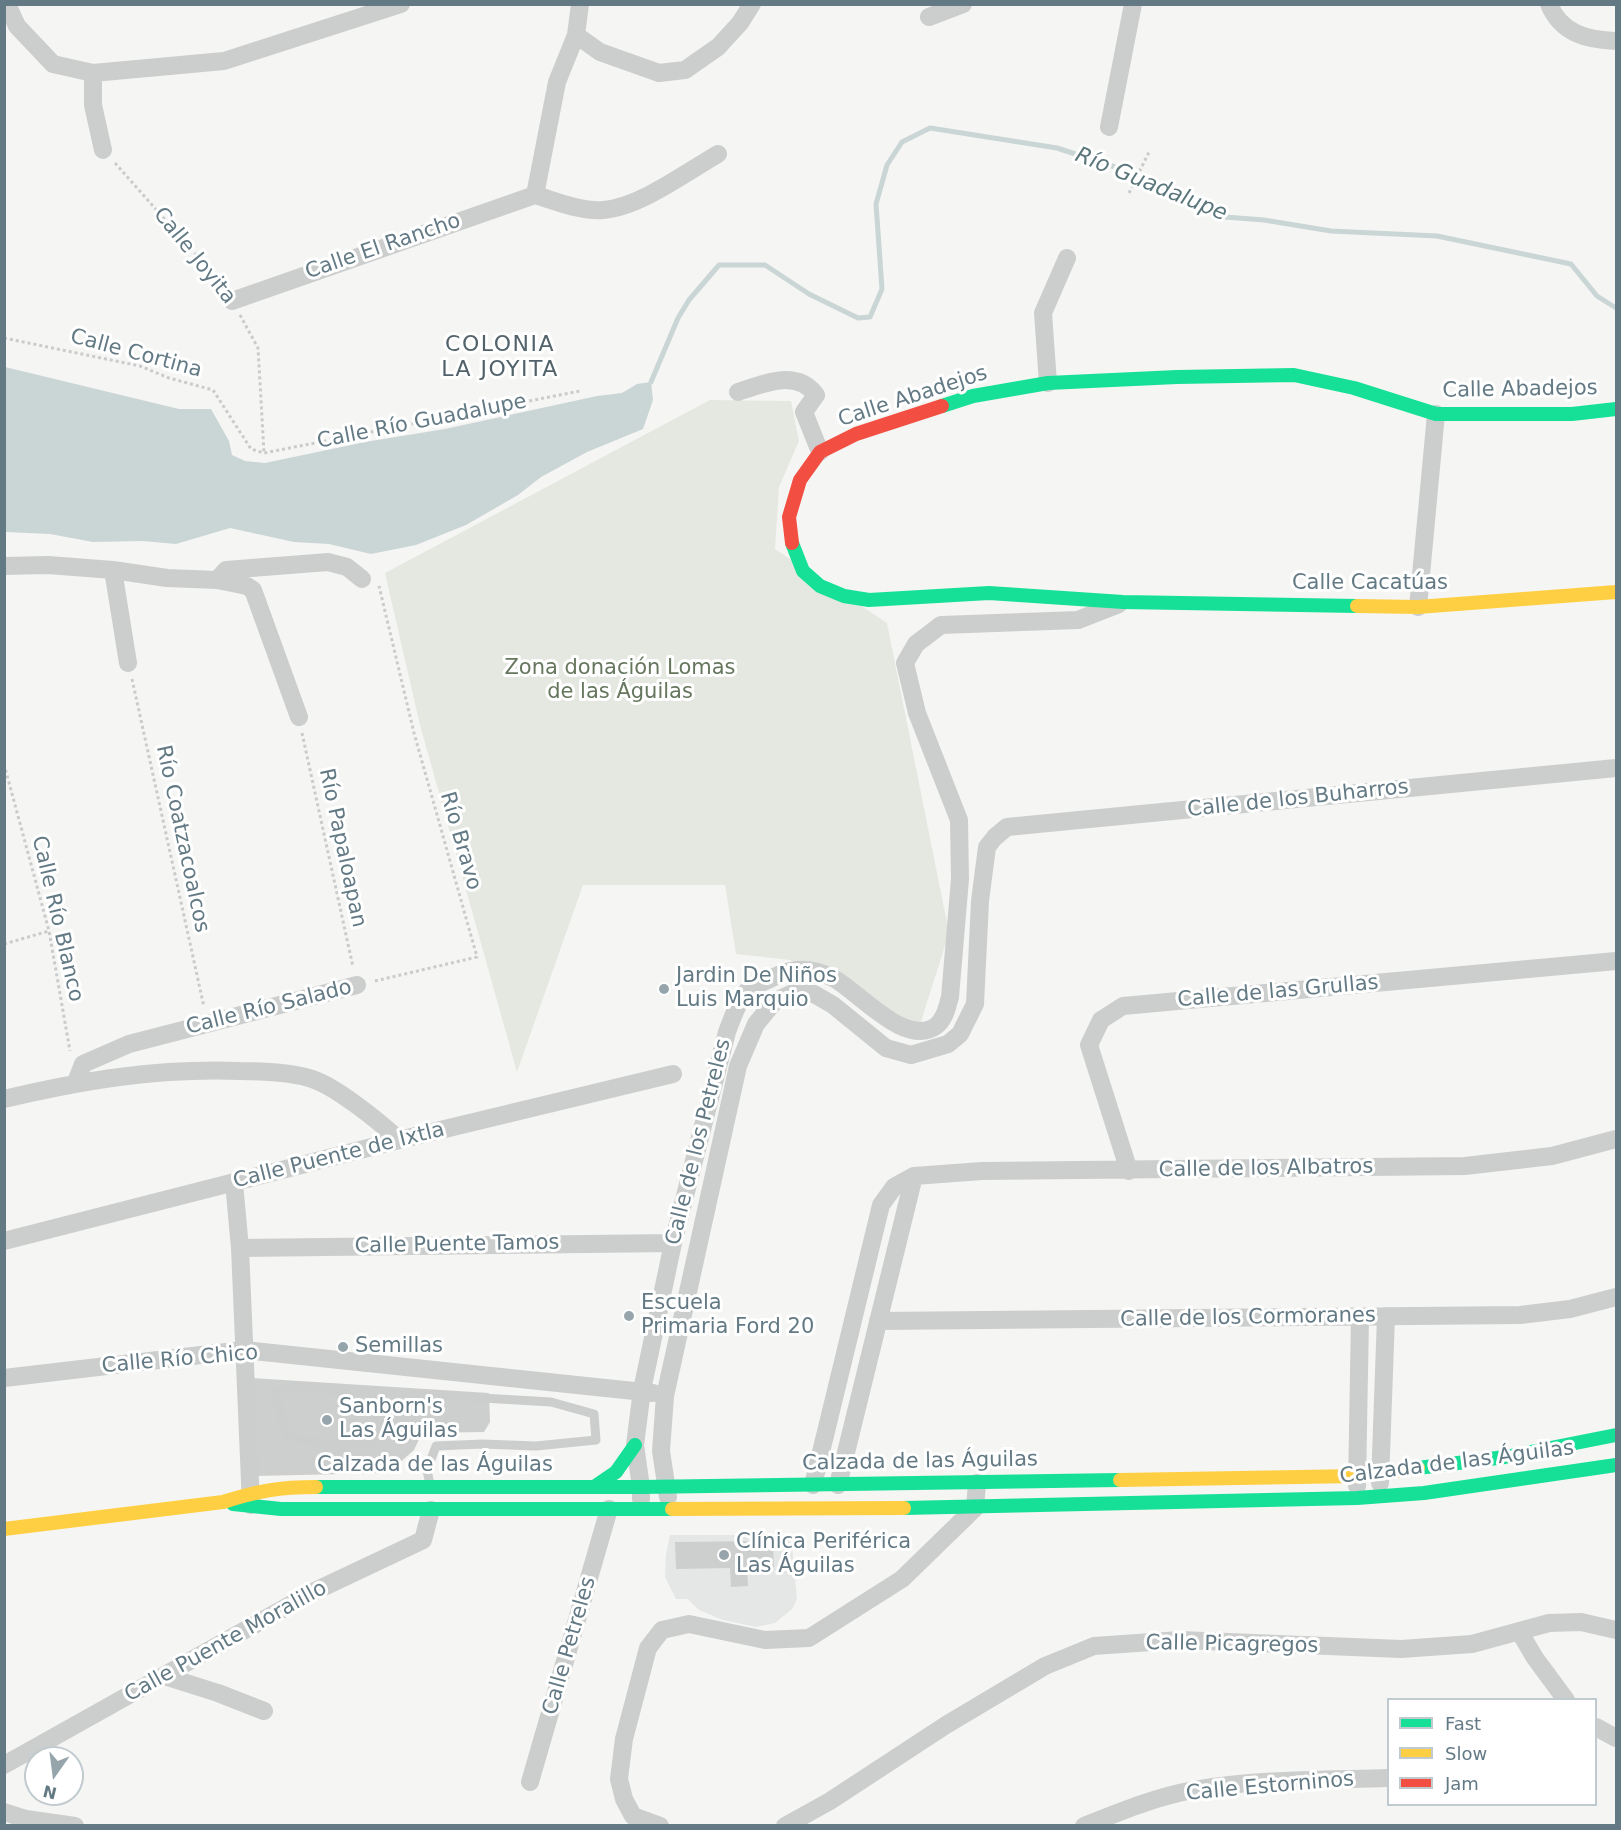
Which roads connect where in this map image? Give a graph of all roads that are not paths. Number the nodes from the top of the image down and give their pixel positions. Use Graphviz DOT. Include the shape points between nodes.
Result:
graph roads {
  1 [pos="7,4"];
  2 [pos="401,4"];
  3 [pos="580,4"];
  4 [pos="752,4"];
  5 [pos="963,4"];
  6 [pos="1133,4"];
  7 [pos="1549,4"];
  8 [pos="929,17"];
  9 [pos="576,35"];
  10 [pos="1617,41"];
  11 [pos="93,74"];
  12 [pos="1109,127"];
  13 [pos="104,150"];
  14 [pos="718,154"];
  15 [pos="535,195"];
  16 [pos="1067,258"];
  17 [pos="232,300"];
  18 [pos="1048,383"];
  19 [pos="738,392"];
  20 [pos="1617,408"];
  21 [pos="1436,414"];
  22 [pos="820,452"];
  23 [pos="4,566"];
  24 [pos="113,570"];
  25 [pos="362,579"];
  26 [pos="217,580"];
  27 [pos="1617,592"];
  28 [pos="1124,602"];
  29 [pos="1418,607"];
  30 [pos="128,663"];
  31 [pos="298,717"];
  32 [pos="1617,768"];
  33 [pos="987,848"];
  34 [pos="1617,961"];
  35 [pos="357,985"];
  36 [pos="673,1074"];
  37 [pos="76,1082"];
  38 [pos="4,1099"];
  39 [pos="1617,1139"];
  40 [pos="399,1140"];
  41 [pos="1129,1171"];
  42 [pos="914,1176"];
  43 [pos="234,1183"];
  44 [pos="4,1241"];
  45 [pos="673,1243"];
  46 [pos="240,1248"];
  47 [pos="1617,1297"];
  48 [pos="1386,1316"];
  49 [pos="1359,1317"];
  50 [pos="878,1321"];
  51 [pos="244,1350"];
  52 [pos="4,1378"];
  53 [pos="642,1390"];
  54 [pos="377,1393"];
  55 [pos="665,1396"];
  56 [pos="1617,1435"];
  57 [pos="635,1445"];
  58 [pos="1617,1465"];
  59 [pos="1379,1474"];
  60 [pos="1358,1476"];
  61 [pos="977,1483"];
  62 [pos="813,1485"];
  63 [pos="838,1485"];
  64 [pos="667,1486"];
  65 [pos="430,1487"];
  66 [pos="594,1487"];
  67 [pos="641,1487"];
  68 [pos="1381,1497"];
  69 [pos="1357,1498"];
  70 [pos="250,1500"];
  71 [pos="975,1508"];
  72 [pos="609,1509"];
  73 [pos="640,1509"];
  74 [pos="669,1509"];
  75 [pos="431,1510"];
  76 [pos="4,1529"];
  77 [pos="1617,1630"];
  78 [pos="1519,1631"];
  79 [pos="164,1676"];
  80 [pos="1565,1698"];
  81 [pos="264,1711"];
  82 [pos="1597,1727"];
  83 [pos="1617,1738"];
  84 [pos="4,1765"];
  85 [pos="1387,1778"];
  86 [pos="530,1782"];
  87 [pos="4,1812"];
  88 [pos="629,1821"];
  89 [pos="75,1826"];
  90 [pos="660,1826"];
  91 [pos="785,1826"];
  92 [pos="1084,1826"];
  1 -- 11 [label="street" via="16,26 53,64"];
  2 -- 11 [label="street" via="224,61"];
  3 -- 9 [label="street"];
  4 -- 9 [label="street" via="718,47 685,70 659,73 600,52"];
  5 -- 8 [label="street"];
  6 -- 12 [label="street"];
  7 -- 10 [label="street" via="1552,13 1573,33"];
  9 -- 15 [label="street" via="557,82"];
  11 -- 13 [label="street" via="93,105"];
  14 -- 15 [label="street" via="631,204 601,210 569,206"];
  15 -- 17 [label="street, Calle El Rancho"];
  16 -- 18 [label="street" via="1043,314"];
  18 -- 21 [label="main road, Calle Abadejos" via="1294,375 1353,388"];
  18 -- 22 [label="main road, Calle Abadejos" via="973,396 856,434"];
  19 -- 22 [label="street" via="787,379 809,385 816,395 804,412"];
  20 -- 21 [label="main road, Calle Abadejos" via="1572,414"];
  21 -- 29 [label="street"];
  22 -- 28 [label="main road, Calle Abadejos" via="800,480 789,518 792,545 803,571 820,586 844,596 870,600 989,593"];
  23 -- 24 [label="street"];
  24 -- 26 [label="street"];
  24 -- 30 [label="street"];
  25 -- 26 [label="street" via="347,567 328,562 226,570"];
  26 -- 31 [label="street" via="253,590"];
  27 -- 29 [label="main road, Calle Cacatúas"];
  28 -- 29 [label="main road, Calle Cacatúas"];
  28 -- 45 [label="street, Calle de los Petreles" via="1078,620 941,625 916,644 905,663 910,686 959,820 960,879 950,997 944,1016 936,1026 919,1031 900,1026 833,978 806,969 787,970 747,991 727,1032"];
  32 -- 33 [label="street, Calle de los Buharros" via="1007,827"];
  33 -- 55 [label="street, Calle de los Petreles" via="975,1004 960,1034 948,1044 910,1054 886,1048 814,994 793,993 774,1002 756,1024 738,1066"];
  34 -- 41 [label="street, Calle de las Grullas" via="1123,1006 1101,1020 1089,1045"];
  35 -- 37 [label="street, Calle Río Salado" via="129,1044 83,1064"];
  36 -- 40 [label="street, Calle Puente de Ixtla"];
  37 -- 38 [label="street"];
  37 -- 40 [label="street" via="169,1070 262,1071 308,1077 381,1122"];
  39 -- 41 [label="street, Calle de los Albatros" via="1552,1156 1465,1166"];
  40 -- 43 [label="street, Calle Puente de Ixtla"];
  41 -- 42 [label="street, Calle de los Albatros" via="982,1171"];
  42 -- 50 [label="street"];
  42 -- 62 [label="street" via="894,1187 881,1205"];
  43 -- 44 [label="street, Calle Puente de Ixtla"];
  43 -- 46 [label="street"];
  45 -- 46 [label="street, Calle Puente Tamos"];
  45 -- 53 [label="street, Calle de los Petreles"];
  46 -- 51 [label="street"];
  47 -- 48 [label="street, Calle de los Cormoranes" via="1570,1310 1520,1315"];
  48 -- 49 [label="street, Calle de los Cormoranes"];
  48 -- 59 [label="street"];
  49 -- 50 [label="street, Calle de los Cormoranes"];
  49 -- 60 [label="street"];
  50 -- 63 [label="street"];
  51 -- 52 [label="street, Calle Río Chico"];
  51 -- 53 [label="street, Calle Río Chico"];
  51 -- 70 [label="street"];
  53 -- 55 [label="street, Calle Río Chico"];
  53 -- 57 [label="street, Calle de los Petreles"];
  54 -- 54 [label="lane" via="293,1387 275,1392 286,1436 336,1447 376,1442"];
  54 -- 65 [label="lane" via="551,1402 594,1414 596,1440 536,1446 436,1446 427,1470"];
  55 -- 64 [label="street, Calle de los Petreles" via="661,1451"];
  56 -- 59 [label="main road, Calzada de las Águilas" via="1505,1457"];
  57 -- 66 [label="main road" via="616,1472"];
  57 -- 67 [label="street, Calle de los Petreles"];
  58 -- 68 [label="main road, Calzada de las Águilas"];
  59 -- 60 [label="main road, Calzada de las Águilas"];
  59 -- 68 [label="street"];
  60 -- 61 [label="main road, Calzada de las Águilas"];
  60 -- 69 [label="street"];
  61 -- 63 [label="main road, Calzada de las Águilas"];
  61 -- 71 [label="street"];
  62 -- 63 [label="main road, Calzada de las Águilas"];
  62 -- 64 [label="main road, Calzada de las Águilas"];
  64 -- 67 [label="main road, Calzada de las Águilas"];
  64 -- 74 [label="street, Calle de los Petreles"];
  65 -- 66 [label="main road, Calzada de las Águilas"];
  65 -- 70 [label="main road, Calzada de las Águilas" via="284,1487"];
  66 -- 67 [label="main road, Calzada de las Águilas"];
  67 -- 73 [label="street, Calle de los Petreles"];
  68 -- 69 [label="main road, Calzada de las Águilas"];
  69 -- 71 [label="main road, Calzada de las Águilas"];
  70 -- 75 [label="main road, Calzada de las Águilas"];
  70 -- 76 [label="main road, Calzada de las Águilas"];
  71 -- 74 [label="main road, Calzada de las Águilas"];
  71 -- 88 [label="street" via="902,1580 809,1638 765,1640 689,1624 662,1630 648,1648 624,1739 619,1779"];
  72 -- 73 [label="main road, Calzada de las Águilas"];
  72 -- 75 [label="main road, Calzada de las Águilas"];
  72 -- 86 [label="street, Calle Petreles"];
  73 -- 74 [label="main road, Calzada de las Águilas"];
  75 -- 79 [label="street, Calle Puente Moralillo" via="423,1540 314,1592"];
  77 -- 78 [label="street, Calle Picagregos" via="1581,1622 1549,1623"];
  78 -- 80 [label="street"];
  78 -- 91 [label="street, Calle Picagregos" via="1472,1644 1401,1649 1180,1640 1094,1646 1045,1666"];
  79 -- 81 [label="street"];
  79 -- 84 [label="street, Calle Puente Moralillo"];
  82 -- 83 [label="street"];
  85 -- 92 [label="street, Calle Estorninos" via="1284,1781 1192,1791 1140,1804"];
  87 -- 89 [label="street"];
  88 -- 90 [label="street"];
}
